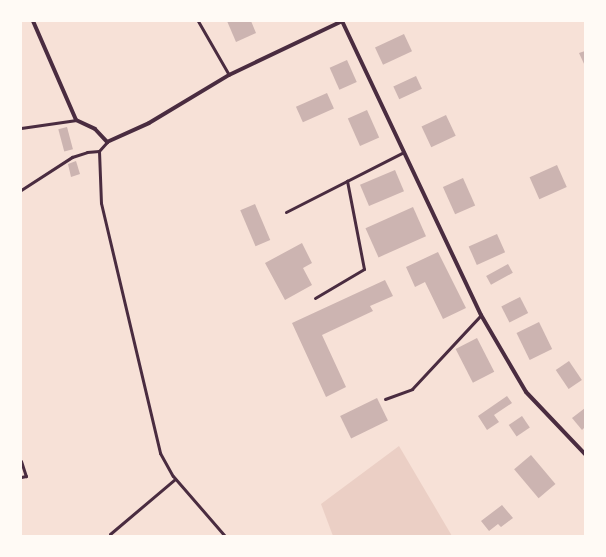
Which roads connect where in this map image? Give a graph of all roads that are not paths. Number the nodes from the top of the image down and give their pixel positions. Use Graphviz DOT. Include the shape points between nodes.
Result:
graph roads {
  1 [pos="33,21"];
  2 [pos="198,21"];
  3 [pos="342,21"];
  4 [pos="229,75"];
  5 [pos="76,120"];
  6 [pos="21,128"];
  7 [pos="106,142"];
  8 [pos="99,152"];
  9 [pos="404,152"];
  10 [pos="347,181"];
  11 [pos="21,190"];
  12 [pos="286,212"];
  13 [pos="315,298"];
  14 [pos="481,315"];
  15 [pos="385,399"];
  16 [pos="585,454"];
  17 [pos="21,461"];
  18 [pos="21,477"];
  19 [pos="175,479"];
  20 [pos="110,534"];
  21 [pos="225,536"];
  1 -- 5 [label="street"];
  2 -- 4 [label="lane"];
  3 -- 4 [label="street"];
  3 -- 9 [label="street"];
  4 -- 7 [label="street" via="150,123"];
  5 -- 6 [label="lane"];
  5 -- 7 [label="street" via="95,129"];
  7 -- 8 [label="lane"];
  8 -- 11 [label="lane" via="87,152 72,157"];
  8 -- 19 [label="lane" via="101,203 160,453"];
  9 -- 10 [label="lane"];
  9 -- 14 [label="street"];
  10 -- 12 [label="lane"];
  10 -- 13 [label="lane" via="364,269"];
  14 -- 15 [label="lane" via="412,389"];
  14 -- 16 [label="street" via="526,392"];
  17 -- 18 [label="lane" via="26,476"];
  19 -- 20 [label="lane"];
  19 -- 21 [label="lane"];
}
